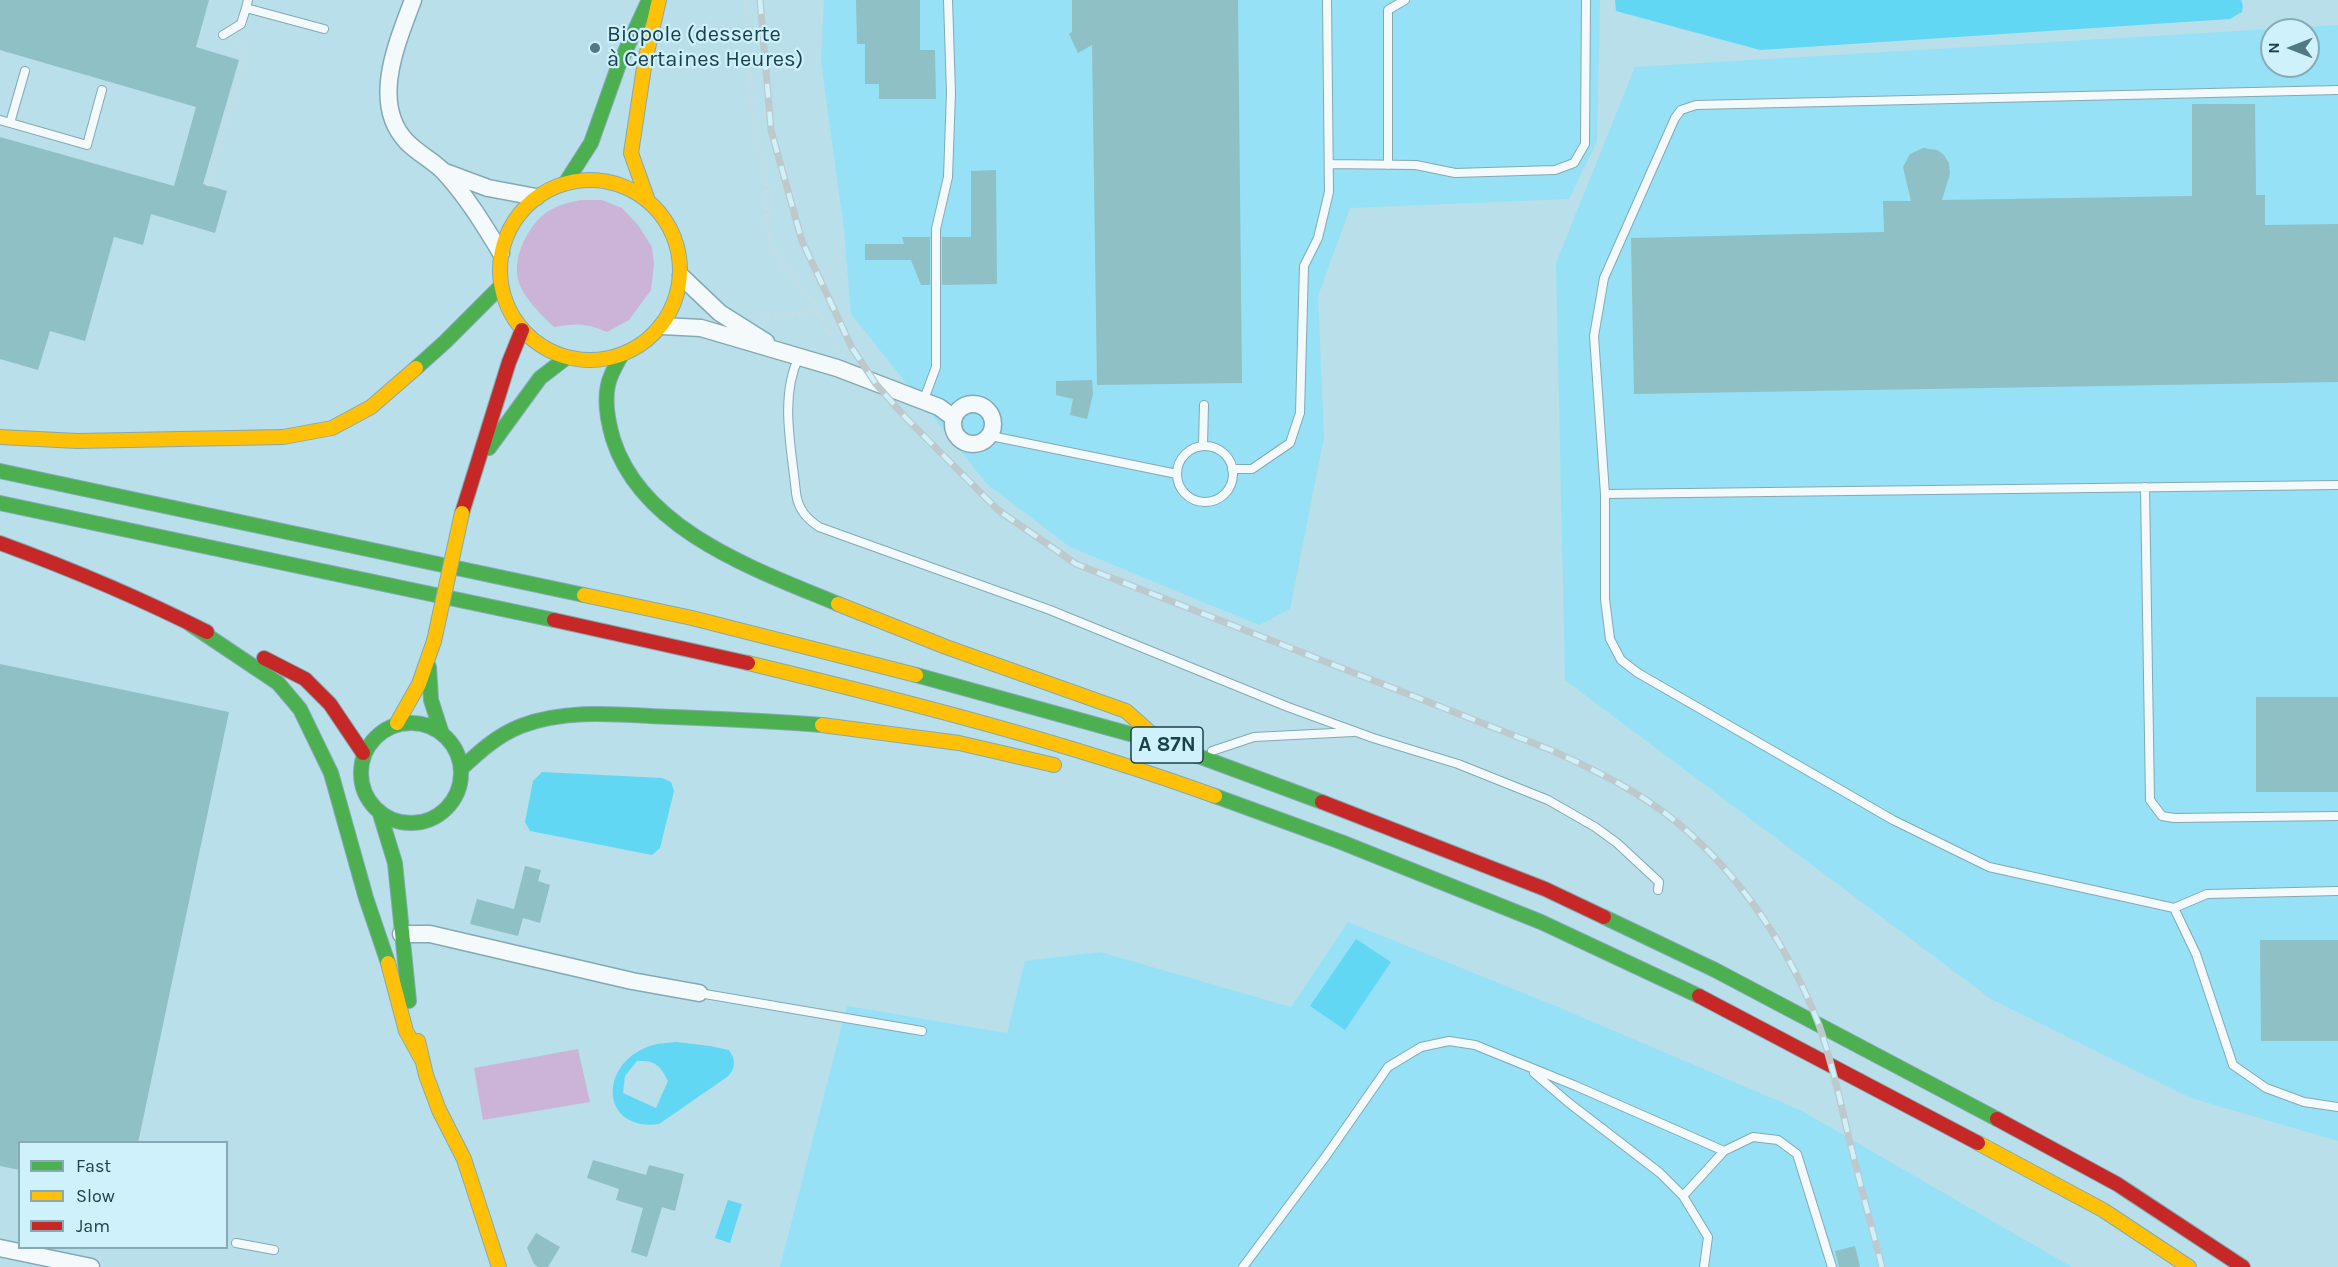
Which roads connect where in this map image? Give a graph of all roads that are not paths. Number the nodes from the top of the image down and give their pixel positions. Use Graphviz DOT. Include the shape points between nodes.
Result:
graph roads {
  1 [pos="413,0"];
  2 [pos="648,0"];
  3 [pos="659,0"];
  4 [pos="948,0"];
  5 [pos="1327,0"];
  6 [pos="1405,0"];
  7 [pos="1586,0"];
  8 [pos="247,4"];
  9 [pos="324,29"];
  10 [pos="223,35"];
  11 [pos="25,71"];
  12 [pos="102,90"];
  13 [pos="2338,90"];
  14 [pos="0,120"];
  15 [pos="10,123"];
  16 [pos="1329,164"];
  17 [pos="1388,165"];
  18 [pos="444,172"];
  19 [pos="566,182"];
  20 [pos="536,197"];
  21 [pos="647,198"];
  22 [pos="501,253"];
  23 [pos="681,276"];
  24 [pos="501,286"];
  25 [pos="662,326"];
  26 [pos="522,330"];
  27 [pos="779,351"];
  28 [pos="621,356"];
  29 [pos="799,357"];
  30 [pos="566,358"];
  31 [pos="923,402"];
  32 [pos="1204,405"];
  33 [pos="954,418"];
  34 [pos="991,436"];
  35 [pos="0,437"];
  36 [pos="1203,446"];
  37 [pos="477,465"];
  38 [pos="1232,469"];
  39 [pos="0,471"];
  40 [pos="1176,474"];
  41 [pos="2338,484"];
  42 [pos="2145,487"];
  43 [pos="1605,494"];
  44 [pos="0,503"];
  45 [pos="0,543"];
  46 [pos="190,624"];
  47 [pos="429,665"];
  48 [pos="398,723"];
  49 [pos="441,731"];
  50 [pos="1357,732"];
  51 [pos="1163,743"];
  52 [pos="363,753"];
  53 [pos="1198,756"];
  54 [pos="462,768"];
  55 [pos="1067,769"];
  56 [pos="1167,779"];
  57 [pos="1131,782"];
  58 [pos="380,814"];
  59 [pos="2338,816"];
  60 [pos="424,823"];
  61 [pos="395,862"];
  62 [pos="1658,890"];
  63 [pos="2338,891"];
  64 [pos="2174,908"];
  65 [pos="401,934"];
  66 [pos="699,993"];
  67 [pos="922,1031"];
  68 [pos="422,1060"];
  69 [pos="1529,1068"];
  70 [pos="2338,1107"];
  71 [pos="1724,1151"];
  72 [pos="1683,1196"];
  73 [pos="236,1244"];
  74 [pos="0,1248"];
  75 [pos="492,1248"];
  76 [pos="274,1250"];
  77 [pos="1245,1266"];
  78 [pos="92,1267"];
  79 [pos="492,1267"];
  80 [pos="499,1267"];
  81 [pos="1704,1267"];
  82 [pos="1832,1267"];
  83 [pos="2189,1267"];
  84 [pos="2243,1267"];
  1 -- 18 [label="street" via="392,60 390,103 394,121 405,140"];
  2 -- 19 [label="main road" via="591,143"];
  3 -- 21 [label="main road" via="631,153"];
  4 -- 31 [label="lane" via="948,177 936,229 936,367"];
  5 -- 16 [label="lane"];
  6 -- 17 [label="lane" via="1388,10"];
  7 -- 17 [label="lane" via="1585,144 1574,163 1555,170 1455,173 1416,165"];
  8 -- 9 [label="lane"];
  8 -- 10 [label="lane" via="241,24"];
  11 -- 15 [label="lane"];
  12 -- 15 [label="lane" via="87,145"];
  13 -- 43 [label="lane" via="1696,105 1681,110 1604,278 1594,336"];
  14 -- 15 [label="lane"];
  16 -- 17 [label="lane"];
  16 -- 38 [label="lane" via="1329,192 1318,238 1304,266 1300,413 1290,443 1252,469"];
  18 -- 20 [label="street" via="488,188"];
  18 -- 22 [label="street" via="477,213"];
  19 -- 20 [label="main road"];
  19 -- 21 [label="main road" via="594,179 622,184"];
  20 -- 22 [label="main road" via="513,221"];
  21 -- 23 [label="main road" via="673,233 680,254"];
  22 -- 24 [label="main road"];
  23 -- 25 [label="main road" via="678,294"];
  23 -- 27 [label="street" via="720,313"];
  24 -- 26 [label="main road" via="508,309"];
  24 -- 35 [label="main road" via="371,407 332,428 283,437 77,441"];
  25 -- 27 [label="street" via="701,328"];
  25 -- 28 [label="main road" via="643,344"];
  26 -- 30 [label="main road" via="542,347"];
  26 -- 37 [label="main road"];
  27 -- 29 [label="street"];
  28 -- 30 [label="main road" via="593,361"];
  28 -- 51 [label="main road" via="608,383 609,430 645,497 680,527 826,600 1126,711"];
  29 -- 31 [label="street"];
  29 -- 50 [label="lane" via="787,396 797,501 811,522 1050,610"];
  30 -- 37 [label="main road" via="540,378"];
  31 -- 33 [label="street"];
  32 -- 36 [label="lane"];
  33 -- 34 [label="street" via="953,428 965,443 974,445"];
  33 -- 34 [label="street" via="968,404 987,408 994,426"];
  34 -- 40 [label="lane"];
  36 -- 38 [label="lane" via="1216,448 1227,456"];
  36 -- 40 [label="lane" via="1190,450 1180,460"];
  37 -- 47 [label="main road, bridge" via="462,513"];
  38 -- 40 [label="lane" via="1232,482 1225,494 1214,501 1188,497 1179,487"];
  39 -- 51 [label="main road, A 87N" via="692,618"];
  41 -- 42 [label="lane"];
  42 -- 43 [label="lane"];
  42 -- 59 [label="lane" via="2150,800 2162,816 2174,818"];
  43 -- 64 [label="lane" via="1605,599 1610,639 1621,660 1638,673 1893,820 1989,867"];
  44 -- 56 [label="main road, A 87N" via="677,646 878,695"];
  45 -- 46 [label="main road" via="75,571"];
  46 -- 52 [label="main road" via="305,680 330,704"];
  46 -- 68 [label="main road" via="278,683 300,709 331,773 406,1031"];
  47 -- 48 [label="main road"];
  47 -- 49 [label="main road" via="431,700"];
  48 -- 49 [label="main road" via="421,723"];
  48 -- 52 [label="main road" via="377,734"];
  49 -- 54 [label="main road" via="455,747"];
  50 -- 53 [label="lane" via="1254,737"];
  50 -- 62 [label="lane" via="1458,764 1572,812 1617,843 1659,882"];
  51 -- 53 [label="main road, A 87N"];
  52 -- 58 [label="main road" via="360,775 365,797"];
  53 -- 84 [label="main road, A 87N" via="1545,889 1715,970 2117,1184"];
  54 -- 55 [label="main road" via="499,735 529,723 562,715 612,715 811,723 969,744"];
  54 -- 60 [label="main road" via="459,792 445,812"];
  56 -- 57 [label="main road"];
  56 -- 83 [label="main road, A 87N" via="1341,842 1541,922 1704,998 2103,1210"];
  58 -- 60 [label="main road" via="400,823"];
  58 -- 61 [label="main road"];
  60 -- 61 [label="main road"];
  61 -- 65 [label="main road"];
  63 -- 64 [label="lane" via="2207,894"];
  64 -- 70 [label="lane" via="2196,954 2233,1065 2266,1088 2304,1102"];
  65 -- 66 [label="street" via="430,934"];
  65 -- 68 [label="main road" via="408,995"];
  66 -- 67 [label="lane"];
  68 -- 75 [label="main road" via="439,1110 464,1159"];
  69 -- 71 [label="lane"];
  69 -- 72 [label="lane"];
  69 -- 77 [label="lane" via="1475,1045 1449,1041 1421,1047 1388,1067"];
  71 -- 72 [label="lane"];
  71 -- 82 [label="lane" via="1753,1137 1778,1140 1797,1154"];
  72 -- 81 [label="lane" via="1708,1237"];
  73 -- 76 [label="lane"];
  74 -- 78 [label="street"];
  75 -- 79 [label="main road"];
  75 -- 80 [label="main road"];
}
